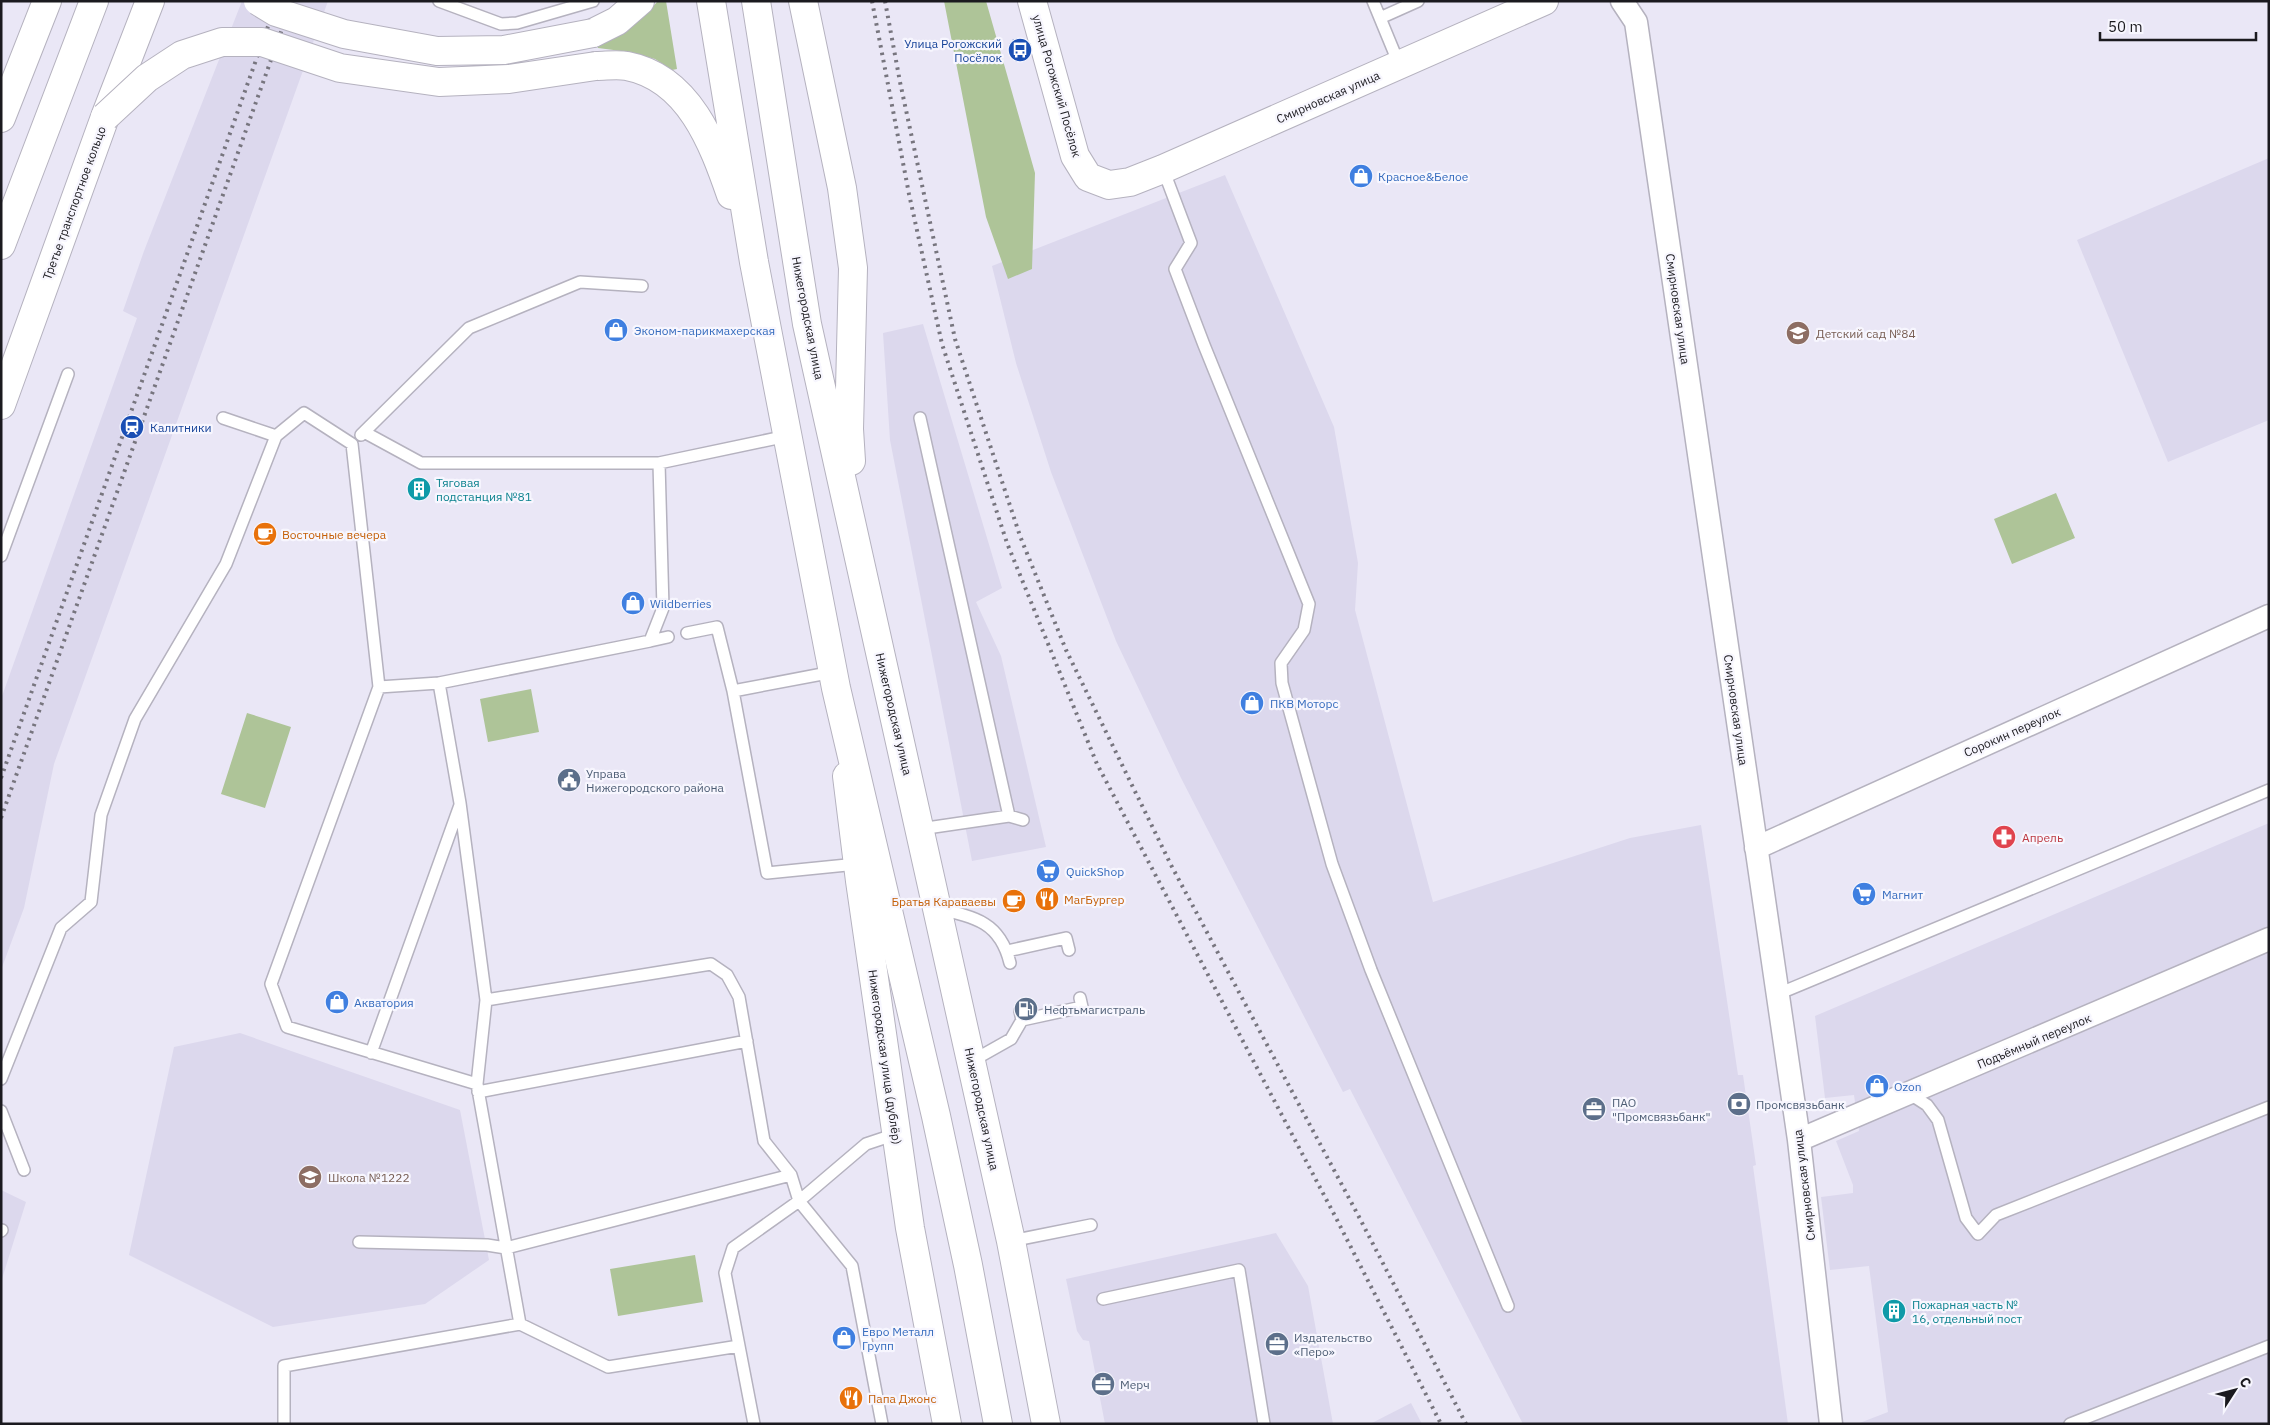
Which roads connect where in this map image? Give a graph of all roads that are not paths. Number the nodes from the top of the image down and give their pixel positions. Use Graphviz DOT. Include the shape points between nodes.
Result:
graph roads {
  1 [pos="47,1"];
  2 [pos="94,1"];
  3 [pos="150,1"];
  4 [pos="258,1"];
  5 [pos="439,1"];
  6 [pos="593,1"];
  7 [pos="640,1"];
  8 [pos="711,1"];
  9 [pos="756,1"];
  10 [pos="803,1"];
  11 [pos="1032,1"];
  12 [pos="1373,1"];
  13 [pos="1418,1"];
  14 [pos="1544,1"];
  15 [pos="1622,1"];
  16 [pos="1380,18"];
  17 [pos="1400,66"];
  18 [pos="105,117"];
  19 [pos="1,118"];
  20 [pos="1163,169"];
  21 [pos="1109,185"];
  22 [pos="1,245"];
  23 [pos="754,262"];
  24 [pos="642,286"];
  25 [pos="68,374"];
  26 [pos="1,405"];
  27 [pos="223,418"];
  28 [pos="920,418"];
  29 [pos="364,432"];
  30 [pos="276,436"];
  31 [pos="787,436"];
  32 [pos="352,444"];
  33 [pos="659,464"];
  34 [pos="1,556"];
  35 [pos="859,560"];
  36 [pos="2269,616"];
  37 [pos="687,633"];
  38 [pos="668,637"];
  39 [pos="650,641"];
  40 [pos="835,680"];
  41 [pos="439,683"];
  42 [pos="379,688"];
  43 [pos="733,691"];
  44 [pos="2269,790"];
  45 [pos="460,803"];
  46 [pos="1009,816"];
  47 [pos="1023,820"];
  48 [pos="920,829"];
  49 [pos="1756,848"];
  50 [pos="857,864"];
  51 [pos="937,909"];
  52 [pos="2269,939"];
  53 [pos="1038,944"];
  54 [pos="1069,950"];
  55 [pos="1007,951"];
  56 [pos="1041,956"];
  57 [pos="1010,963"];
  58 [pos="1778,994"];
  59 [pos="1080,998"];
  60 [pos="486,1000"];
  61 [pos="747,1041"];
  62 [pos="371,1053"];
  63 [pos="972,1061"];
  64 [pos="1,1079"];
  65 [pos="478,1088"];
  66 [pos="1910,1094"];
  67 [pos="2269,1107"];
  68 [pos="1,1111"];
  69 [pos="896,1134"];
  70 [pos="1799,1140"];
  71 [pos="24,1170"];
  72 [pos="791,1175"];
  73 [pos="799,1201"];
  74 [pos="1091,1225"];
  75 [pos="1011,1241"];
  76 [pos="359,1242"];
  77 [pos="506,1248"];
  78 [pos="1103,1299"];
  79 [pos="1508,1306"];
  80 [pos="520,1324"];
  81 [pos="739,1346"];
  82 [pos="2269,1346"];
  83 [pos="284,1424"];
  84 [pos="754,1424"];
  85 [pos="882,1424"];
  86 [pos="947,1424"];
  87 [pos="998,1424"];
  88 [pos="1046,1424"];
  89 [pos="1264,1424"];
  90 [pos="1831,1424"];
  91 [pos="2070,1424"];
  1 -- 19 [label="main road"];
  2 -- 22 [label="main road"];
  3 -- 18 [label="main road, Третье транспортное кольцо"];
  4 -- 7 [label="main road, bridge" via="276,12 344,34 437,51 504,50 593,32 617,21"];
  5 -- 6 [label="lane" via="501,24 517,23"];
  8 -- 23 [label="main road"];
  9 -- 35 [label="main road, Нижегородская улица" via="807,324"];
  10 -- 35 [label="main road" via="842,188 853,268 849,428"];
  11 -- 21 [label="main road, улица Рогожский Посёлок" via="1075,156 1088,177"];
  12 -- 16 [label="lane"];
  13 -- 16 [label="lane"];
  14 -- 17 [label="main road, Смирновская улица"];
  15 -- 49 [label="street, Смирновская улица" via="1636,22"];
  16 -- 17 [label="lane"];
  17 -- 20 [label="main road, Смирновская улица"];
  18 -- 23 [label="main road, bridge" via="147,78 182,55 222,42 262,42 340,68 439,82 509,79 596,66 626,66 654,75 674,88 694,112 722,169"];
  18 -- 26 [label="main road, Третье транспортное кольцо"];
  20 -- 21 [label="main road, Смирновская улица" via="1130,182"];
  20 -- 79 [label="lane" via="1191,244 1175,269 1309,604 1304,630 1281,663 1282,683 1332,864 1371,970"];
  23 -- 31 [label="main road"];
  24 -- 29 [label="lane" via="580,282 470,328"];
  25 -- 34 [label="lane"];
  27 -- 30 [label="lane"];
  28 -- 46 [label="lane"];
  29 -- 32 [label="lane"];
  29 -- 33 [label="lane" via="421,463"];
  30 -- 32 [label="lane" via="304,413"];
  30 -- 64 [label="lane" via="226,564 136,719 101,815 91,902 61,928"];
  31 -- 33 [label="lane"];
  31 -- 40 [label="main road"];
  32 -- 42 [label="lane"];
  33 -- 39 [label="lane" via="663,608"];
  35 -- 48 [label="main road, Нижегородская улица"];
  36 -- 49 [label="street, Сорокин переулок"];
  37 -- 43 [label="lane" via="717,626"];
  38 -- 39 [label="lane"];
  39 -- 41 [label="lane"];
  40 -- 43 [label="lane"];
  40 -- 50 [label="main road, Нижегородская улица (дублёр)"];
  40 -- 87 [label="main road" via="936,1116"];
  41 -- 42 [label="lane"];
  41 -- 45 [label="lane"];
  42 -- 62 [label="lane" via="271,984 287,1027"];
  43 -- 50 [label="lane" via="768,873"];
  44 -- 58 [label="lane"];
  45 -- 60 [label="lane"];
  45 -- 62 [label="lane"];
  46 -- 47 [label="lane"];
  46 -- 48 [label="lane"];
  48 -- 51 [label="main road, Нижегородская улица"];
  49 -- 58 [label="street, Смирновская улица"];
  50 -- 69 [label="main road, Нижегородская улица (дублёр)"];
  51 -- 55 [label="lane" via="970,916 994,929"];
  51 -- 63 [label="main road, Нижегородская улица"];
  52 -- 66 [label="street, Подъёмный переулок"];
  53 -- 54 [label="lane" via="1066,938"];
  53 -- 55 [label="lane"];
  53 -- 56 [label="lane"];
  55 -- 57 [label="lane"];
  58 -- 70 [label="street, Смирновская улица"];
  59 -- 63 [label="lane" via="1082,1007 1052,1008 1021,1015 1011,1039"];
  60 -- 61 [label="lane" via="711,964 727,975 739,997"];
  60 -- 65 [label="lane"];
  61 -- 65 [label="lane"];
  61 -- 72 [label="lane" via="764,1141"];
  62 -- 65 [label="lane"];
  63 -- 75 [label="main road, Нижегородская улица"];
  65 -- 77 [label="lane"];
  66 -- 67 [label="lane" via="1927,1106 1938,1120 1966,1218 1978,1234 1996,1215"];
  66 -- 70 [label="street, Подъёмный переулок"];
  68 -- 71 [label="lane"];
  69 -- 73 [label="lane" via="866,1144"];
  69 -- 86 [label="main road, Нижегородская улица (дублёр)"];
  70 -- 90 [label="street, Смирновская улица"];
  72 -- 73 [label="lane"];
  72 -- 77 [label="lane"];
  73 -- 81 [label="lane" via="733,1248 725,1273"];
  73 -- 85 [label="lane" via="852,1266"];
  74 -- 75 [label="lane"];
  75 -- 88 [label="main road, Нижегородская улица"];
  76 -- 77 [label="lane"];
  77 -- 80 [label="lane"];
  78 -- 89 [label="lane" via="1239,1270"];
  80 -- 81 [label="lane" via="608,1367"];
  80 -- 83 [label="lane" via="284,1366"];
  81 -- 84 [label="lane"];
  82 -- 91 [label="lane"];
}
